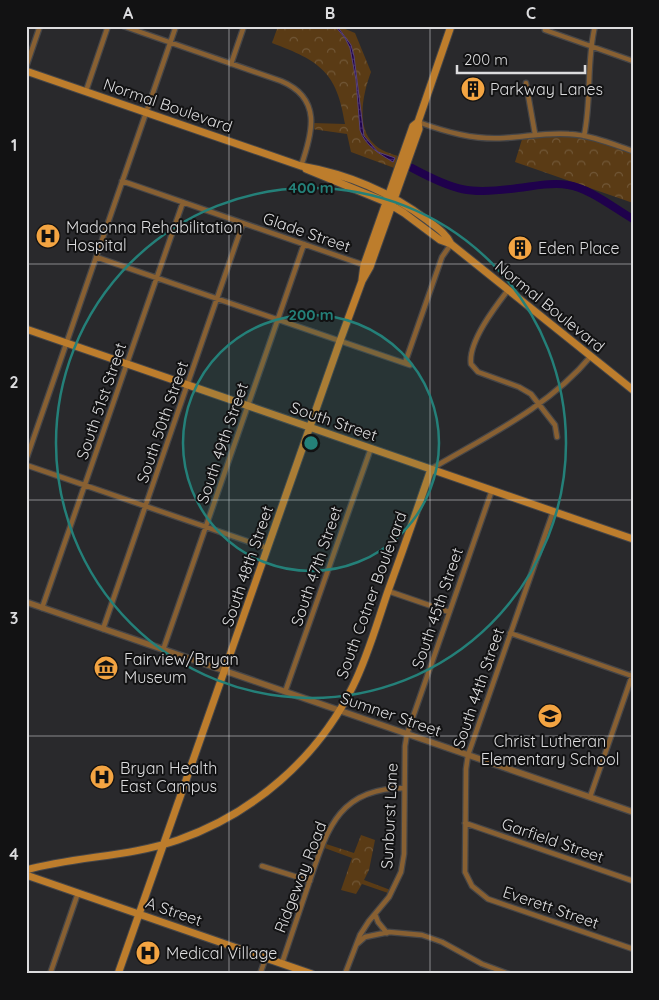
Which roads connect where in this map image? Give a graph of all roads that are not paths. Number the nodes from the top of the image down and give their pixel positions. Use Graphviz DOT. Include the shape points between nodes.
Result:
graph roads {
  1 [pos="40,26"];
  2 [pos="108,26"];
  3 [pos="123,26"];
  4 [pos="176,26"];
  5 [pos="244,26"];
  6 [pos="451,26"];
  7 [pos="595,26"];
  8 [pos="545,30"];
  9 [pos="170,43"];
  10 [pos="591,46"];
  11 [pos="633,61"];
  12 [pos="231,64"];
  13 [pos="26,69"];
  14 [pos="526,83"];
  15 [pos="86,91"];
  16 [pos="146,112"];
  17 [pos="418,122"];
  18 [pos="535,134"];
  19 [pos="584,136"];
  20 [pos="633,151"];
  21 [pos="301,166"];
  22 [pos="122,181"];
  23 [pos="390,200"];
  24 [pos="183,202"];
  25 [pos="243,223"];
  26 [pos="304,244"];
  27 [pos="451,244"];
  28 [pos="96,257"];
  29 [pos="367,266"];
  30 [pos="157,278"];
  31 [pos="508,290"];
  32 [pos="217,299"];
  33 [pos="278,320"];
  34 [pos="26,329"];
  35 [pos="340,341"];
  36 [pos="67,343"];
  37 [pos="591,356"];
  38 [pos="128,364"];
  39 [pos="188,385"];
  40 [pos="633,390"];
  41 [pos="540,404"];
  42 [pos="249,406"];
  43 [pos="310,427"];
  44 [pos="557,437"];
  45 [pos="371,448"];
  46 [pos="26,460"];
  47 [pos="26,465"];
  48 [pos="431,469"];
  49 [pos="85,485"];
  50 [pos="492,490"];
  51 [pos="146,506"];
  52 [pos="553,512"];
  53 [pos="206,527"];
  54 [pos="633,539"];
  55 [pos="267,548"];
  56 [pos="388,591"];
  57 [pos="26,602"];
  58 [pos="42,608"];
  59 [pos="449,612"];
  60 [pos="103,629"];
  61 [pos="510,633"];
  62 [pos="163,650"];
  63 [pos="224,671"];
  64 [pos="632,675"];
  65 [pos="285,692"];
  66 [pos="339,711"];
  67 [pos="407,734"];
  68 [pos="468,755"];
  69 [pos="404,788"];
  70 [pos="590,797"];
  71 [pos="633,812"];
  72 [pos="465,823"];
  73 [pos="163,845"];
  74 [pos="262,866"];
  75 [pos="26,870"];
  76 [pos="26,875"];
  77 [pos="468,879"];
  78 [pos="310,881"];
  79 [pos="633,881"];
  80 [pos="78,893"];
  81 [pos="139,914"];
  82 [pos="375,914"];
  83 [pos="387,933"];
  84 [pos="355,947"];
  85 [pos="633,949"];
  86 [pos="266,958"];
  87 [pos="282,963"];
  88 [pos="50,974"];
  89 [pos="118,974"];
  90 [pos="260,974"];
  91 [pos="312,974"];
  92 [pos="345,974"];
  93 [pos="509,974"];
  1 -- 13 [label="street"];
  2 -- 15 [label="street"];
  3 -- 9 [label="street"];
  4 -- 9 [label="street"];
  5 -- 12 [label="street"];
  6 -- 17 [label="main road, South 48th Street"];
  7 -- 10 [label="street"];
  8 -- 10 [label="street"];
  9 -- 12 [label="street"];
  9 -- 16 [label="street"];
  10 -- 11 [label="street"];
  10 -- 19 [label="street" via="589,110"];
  12 -- 21 [label="street" via="287,84 304,98 312,124"];
  13 -- 15 [label="main road, Normal Boulevard"];
  14 -- 18 [label="street"];
  15 -- 16 [label="main road, Normal Boulevard"];
  16 -- 21 [label="main road, Normal Boulevard"];
  16 -- 22 [label="street"];
  17 -- 18 [label="street" via="452,134 478,138"];
  17 -- 23 [label="main road, South 48th Street" via="413,126"];
  18 -- 19 [label="street"];
  19 -- 20 [label="street"];
  21 -- 23 [label="main road, Normal Boulevard" via="352,179"];
  22 -- 24 [label="street, Glade Street"];
  22 -- 28 [label="street"];
  23 -- 27 [label="main road, Normal Boulevard" via="438,229"];
  23 -- 29 [label="main road, South 48th Street"];
  24 -- 25 [label="street, Glade Street"];
  24 -- 30 [label="street, South 51st Street"];
  25 -- 26 [label="street, Glade Street"];
  25 -- 32 [label="street, South 50th Street"];
  26 -- 29 [label="street, Glade Street"];
  26 -- 33 [label="street, South 49th Street"];
  27 -- 31 [label="main road, Normal Boulevard"];
  27 -- 35 [label="street" via="442,257 408,364"];
  28 -- 30 [label="street"];
  28 -- 36 [label="street"];
  29 -- 35 [label="main road, South 48th Street"];
  30 -- 32 [label="street"];
  30 -- 38 [label="street, South 51st Street"];
  31 -- 37 [label="main road, Normal Boulevard"];
  31 -- 41 [label="street" via="483,326 471,364 480,373 525,390"];
  32 -- 33 [label="street"];
  32 -- 39 [label="street, South 50th Street"];
  33 -- 35 [label="street"];
  33 -- 42 [label="street, South 49th Street"];
  34 -- 36 [label="main road, South Street"];
  35 -- 43 [label="main road, South 48th Street"];
  36 -- 38 [label="main road, South Street"];
  36 -- 46 [label="street"];
  37 -- 40 [label="main road, Normal Boulevard"];
  37 -- 41 [label="street"];
  38 -- 39 [label="main road, South Street"];
  38 -- 49 [label="street, South 51st Street"];
  39 -- 42 [label="main road, South Street"];
  39 -- 51 [label="street, South 50th Street"];
  41 -- 44 [label="street" via="555,426"];
  41 -- 48 [label="street"];
  42 -- 43 [label="main road, South Street"];
  42 -- 53 [label="street, South 49th Street"];
  43 -- 45 [label="main road, South Street"];
  43 -- 55 [label="main road, South 48th Street"];
  45 -- 48 [label="main road, South Street"];
  45 -- 65 [label="street, South 47th Street"];
  47 -- 49 [label="street"];
  48 -- 50 [label="main road, South Street"];
  48 -- 56 [label="main road, South Cotner Boulevard"];
  49 -- 51 [label="street"];
  49 -- 58 [label="street, South 51st Street"];
  50 -- 52 [label="main road, South Street"];
  50 -- 59 [label="street, South 45th Street"];
  51 -- 53 [label="street"];
  51 -- 60 [label="street, South 50th Street"];
  52 -- 54 [label="main road, South Street"];
  52 -- 61 [label="street, South 44th Street"];
  53 -- 55 [label="street"];
  53 -- 62 [label="street, South 49th Street"];
  55 -- 63 [label="main road, South 48th Street"];
  56 -- 59 [label="street"];
  56 -- 66 [label="main road, South Cotner Boulevard" via="360,671"];
  57 -- 58 [label="street, Sumner Street"];
  58 -- 60 [label="street, Sumner Street"];
  59 -- 67 [label="street, South 45th Street"];
  60 -- 62 [label="street, Sumner Street"];
  61 -- 64 [label="street"];
  61 -- 68 [label="street, South 44th Street"];
  62 -- 63 [label="street, Sumner Street"];
  63 -- 65 [label="street, Sumner Street"];
  63 -- 73 [label="main road, South 48th Street"];
  64 -- 70 [label="street"];
  65 -- 66 [label="street, Sumner Street"];
  66 -- 67 [label="street, Sumner Street"];
  66 -- 73 [label="main road, South Cotner Boulevard" via="302,760 274,786 212,826"];
  67 -- 68 [label="street, Sumner Street"];
  67 -- 69 [label="street, Sunburst Lane"];
  68 -- 70 [label="street, Sumner Street"];
  68 -- 72 [label="street, South 44th Street"];
  69 -- 78 [label="street, Ridgeway Road" via="374,791 346,807 327,833"];
  69 -- 82 [label="street, Sunburst Lane" via="404,854 400,872 389,897"];
  70 -- 71 [label="street, Sumner Street"];
  72 -- 77 [label="street, South 44th Street" via="464,866"];
  72 -- 79 [label="street, Garfield Street"];
  73 -- 75 [label="main road, South Cotner Boulevard"];
  73 -- 81 [label="main road, South 48th Street"];
  74 -- 78 [label="street"];
  76 -- 80 [label="main road, A Street"];
  77 -- 85 [label="street, Everett Street" via="488,899"];
  78 -- 87 [label="street, Ridgeway Road"];
  80 -- 81 [label="main road, A Street"];
  80 -- 88 [label="street"];
  81 -- 86 [label="main road, A Street"];
  81 -- 89 [label="main road, South 48th Street"];
  82 -- 83 [label="street"];
  82 -- 84 [label="street, Sunburst Lane"];
  83 -- 84 [label="street" via="364,938"];
  83 -- 93 [label="street" via="411,933 432,938 472,960"];
  84 -- 92 [label="street, Sunburst Lane"];
  86 -- 87 [label="main road, A Street"];
  86 -- 90 [label="street"];
  87 -- 91 [label="main road, A Street"];
}
